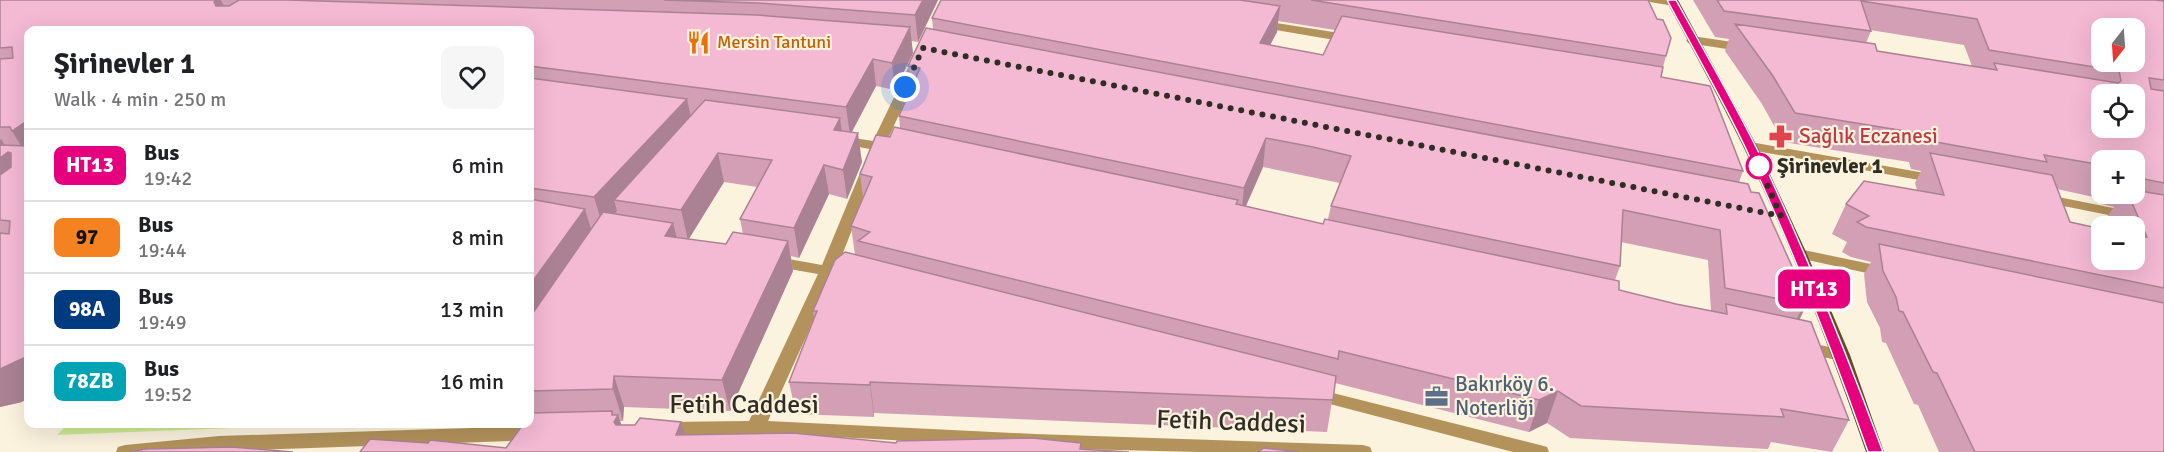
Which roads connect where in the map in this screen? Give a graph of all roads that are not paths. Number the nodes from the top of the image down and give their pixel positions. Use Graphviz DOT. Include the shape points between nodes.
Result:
graph roads {
  1 [pos="1654,0"];
  2 [pos="2141,0"];
  3 [pos="2155,0"];
  4 [pos="1673,2"];
  5 [pos="2164,3"];
  6 [pos="1243,21"];
  7 [pos="1360,40"];
  8 [pos="1692,40"];
  9 [pos="917,47"];
  10 [pos="1759,50"];
  11 [pos="822,137"];
  12 [pos="878,145"];
  13 [pos="1750,146"];
  14 [pos="902,150"];
  15 [pos="1946,180"];
  16 [pos="2026,195"];
  17 [pos="2164,222"];
  18 [pos="1799,254"];
  19 [pos="758,259"];
  20 [pos="828,270"];
  21 [pos="1902,275"];
  22 [pos="862,279"];
  23 [pos="1783,342"];
  24 [pos="1841,355"];
  25 [pos="1299,390"];
  26 [pos="756,426"];
  27 [pos="783,427"];
  28 [pos="474,429"];
  29 [pos="647,430"];
  30 [pos="553,432"];
  31 [pos="773,444"];
  32 [pos="347,445"];
  33 [pos="1032,446"];
  34 [pos="1236,449"];
  35 [pos="125,452"];
  36 [pos="1363,452"];
  37 [pos="1540,452"];
  38 [pos="1875,452"];
  1 -- 4 [label="street"];
  2 -- 5 [label="highway"];
  3 -- 5 [label="highway"];
  4 -- 8 [label="main road"];
  6 -- 7 [label="street"];
  8 -- 10 [label="street"];
  8 -- 13 [label="main road" via="1719,99"];
  9 -- 12 [label="street"];
  11 -- 12 [label="street"];
  12 -- 14 [label="street"];
  12 -- 20 [label="street"];
  13 -- 15 [label="street"];
  13 -- 18 [label="main road" via="1775,214"];
  16 -- 17 [label="street"];
  18 -- 21 [label="street"];
  18 -- 24 [label="main road"];
  19 -- 20 [label="street"];
  20 -- 22 [label="street"];
  20 -- 26 [label="street"];
  23 -- 24 [label="street"];
  24 -- 38 [label="main road"];
  25 -- 37 [label="street"];
  26 -- 27 [label="street, Fetih Caddesi"];
  26 -- 29 [label="street, Fetih Caddesi"];
  27 -- 31 [label="street"];
  27 -- 33 [label="street, Fetih Caddesi"];
  28 -- 30 [label="street"];
  28 -- 32 [label="street"];
  32 -- 35 [label="street" via="219,443"];
  33 -- 34 [label="street, Fetih Caddesi"];
  34 -- 36 [label="street, Fetih Caddesi"];
}
